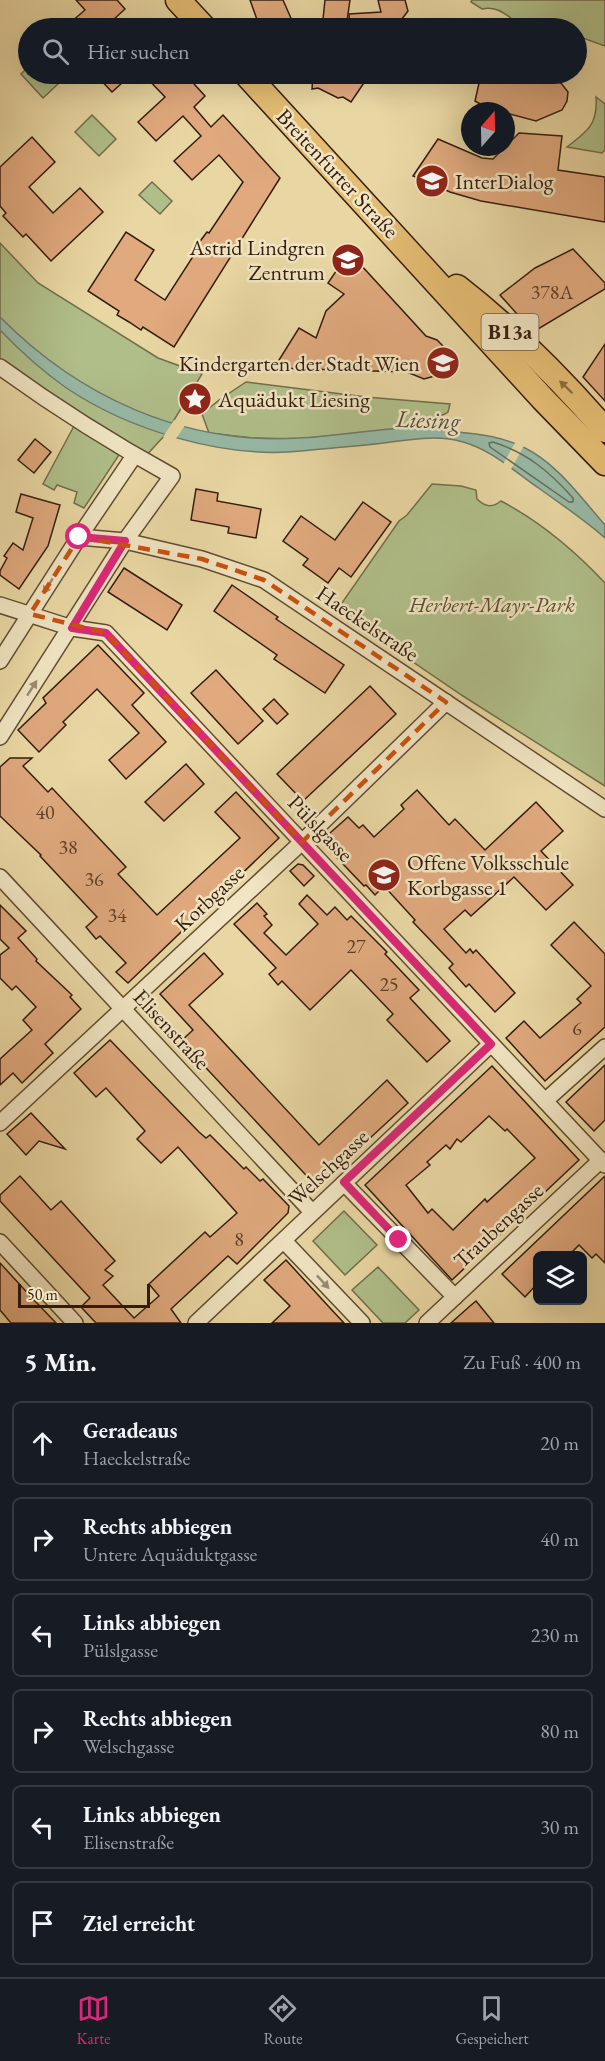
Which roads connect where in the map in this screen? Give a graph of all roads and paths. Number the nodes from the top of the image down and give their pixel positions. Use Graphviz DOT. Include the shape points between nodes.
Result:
graph roads {
  1 [pos="178,0"];
  2 [pos="195,18"];
  3 [pos="255,84"];
  4 [pos="405,246"];
  5 [pos="0,367"];
  6 [pos="605,430"];
  7 [pos="134,456"];
  8 [pos="605,463"];
  9 [pos="79,537"];
  10 [pos="125,541"];
  11 [pos="0,605"];
  12 [pos="30,614"];
  13 [pos="72,628"];
  14 [pos="0,661"];
  15 [pos="446,702"];
  16 [pos="0,737"];
  17 [pos="605,809"];
  18 [pos="302,842"];
  19 [pos="0,877"];
  20 [pos="122,1008"];
  21 [pos="491,1044"];
  22 [pos="605,1047"];
  23 [pos="545,1101"];
  24 [pos="0,1123"];
  25 [pos="603,1163"];
  26 [pos="344,1182"];
  27 [pos="312,1212"];
  28 [pos="284,1241"];
  29 [pos="0,1242"];
  30 [pos="455,1297"];
  31 [pos="75,1323"];
  32 [pos="196,1323"];
  33 [pos="362,1323"];
  34 [pos="427,1323"];
  1 -- 2 [label="main road"];
  3 -- 4 [label="main road, Breitenfurter Straße / B13a"];
  6 -- 4 [label="main road, Breitenfurter Straße / B13a, one-way" via="492,314"];
  4 -- 8 [label="main road, Breitenfurter Straße / B13a"];
  5 -- 7 [label="street"];
  7 -- 9 [label="street"];
  7 -- 10 [label="street" via="172,476"];
  9 -- 10 [label="street, Haeckelstraße"];
  9 -- 12 [label="street, one-way"];
  10 -- 13 [label="street"];
  10 -- 15 [label="street, Haeckelstraße" via="202,559 264,580"];
  11 -- 12 [label="street, Pülslgasse"];
  12 -- 13 [label="street, Pülslgasse"];
  12 -- 14 [label="street"];
  16 -- 13 [label="street, one-way"];
  13 -- 18 [label="street, Pülslgasse" via="106,633"];
  15 -- 17 [label="street, Haeckelstraße"];
  15 -- 18 [label="street, Korbgasse"];
  18 -- 20 [label="street, Korbgasse"];
  18 -- 21 [label="street, Pülslgasse"];
  19 -- 20 [label="street, Elisenstraße"];
  20 -- 24 [label="street, Korbgasse"];
  20 -- 27 [label="street, Elisenstraße"];
  21 -- 23 [label="street, Pülslgasse"];
  21 -- 26 [label="street, Welschgasse"];
  22 -- 23 [label="street"];
  23 -- 25 [label="street, Pülslgasse"];
  25 -- 30 [label="street, Traubengasse"];
  26 -- 27 [label="street, Welschgasse"];
  26 -- 30 [label="street"];
  27 -- 28 [label="street, Welschgasse"];
  28 -- 32 [label="street, Welschgasse"];
  28 -- 33 [label="street, one-way"];
  29 -- 31 [label="street"];
  30 -- 34 [label="street, Traubengasse"];
}
